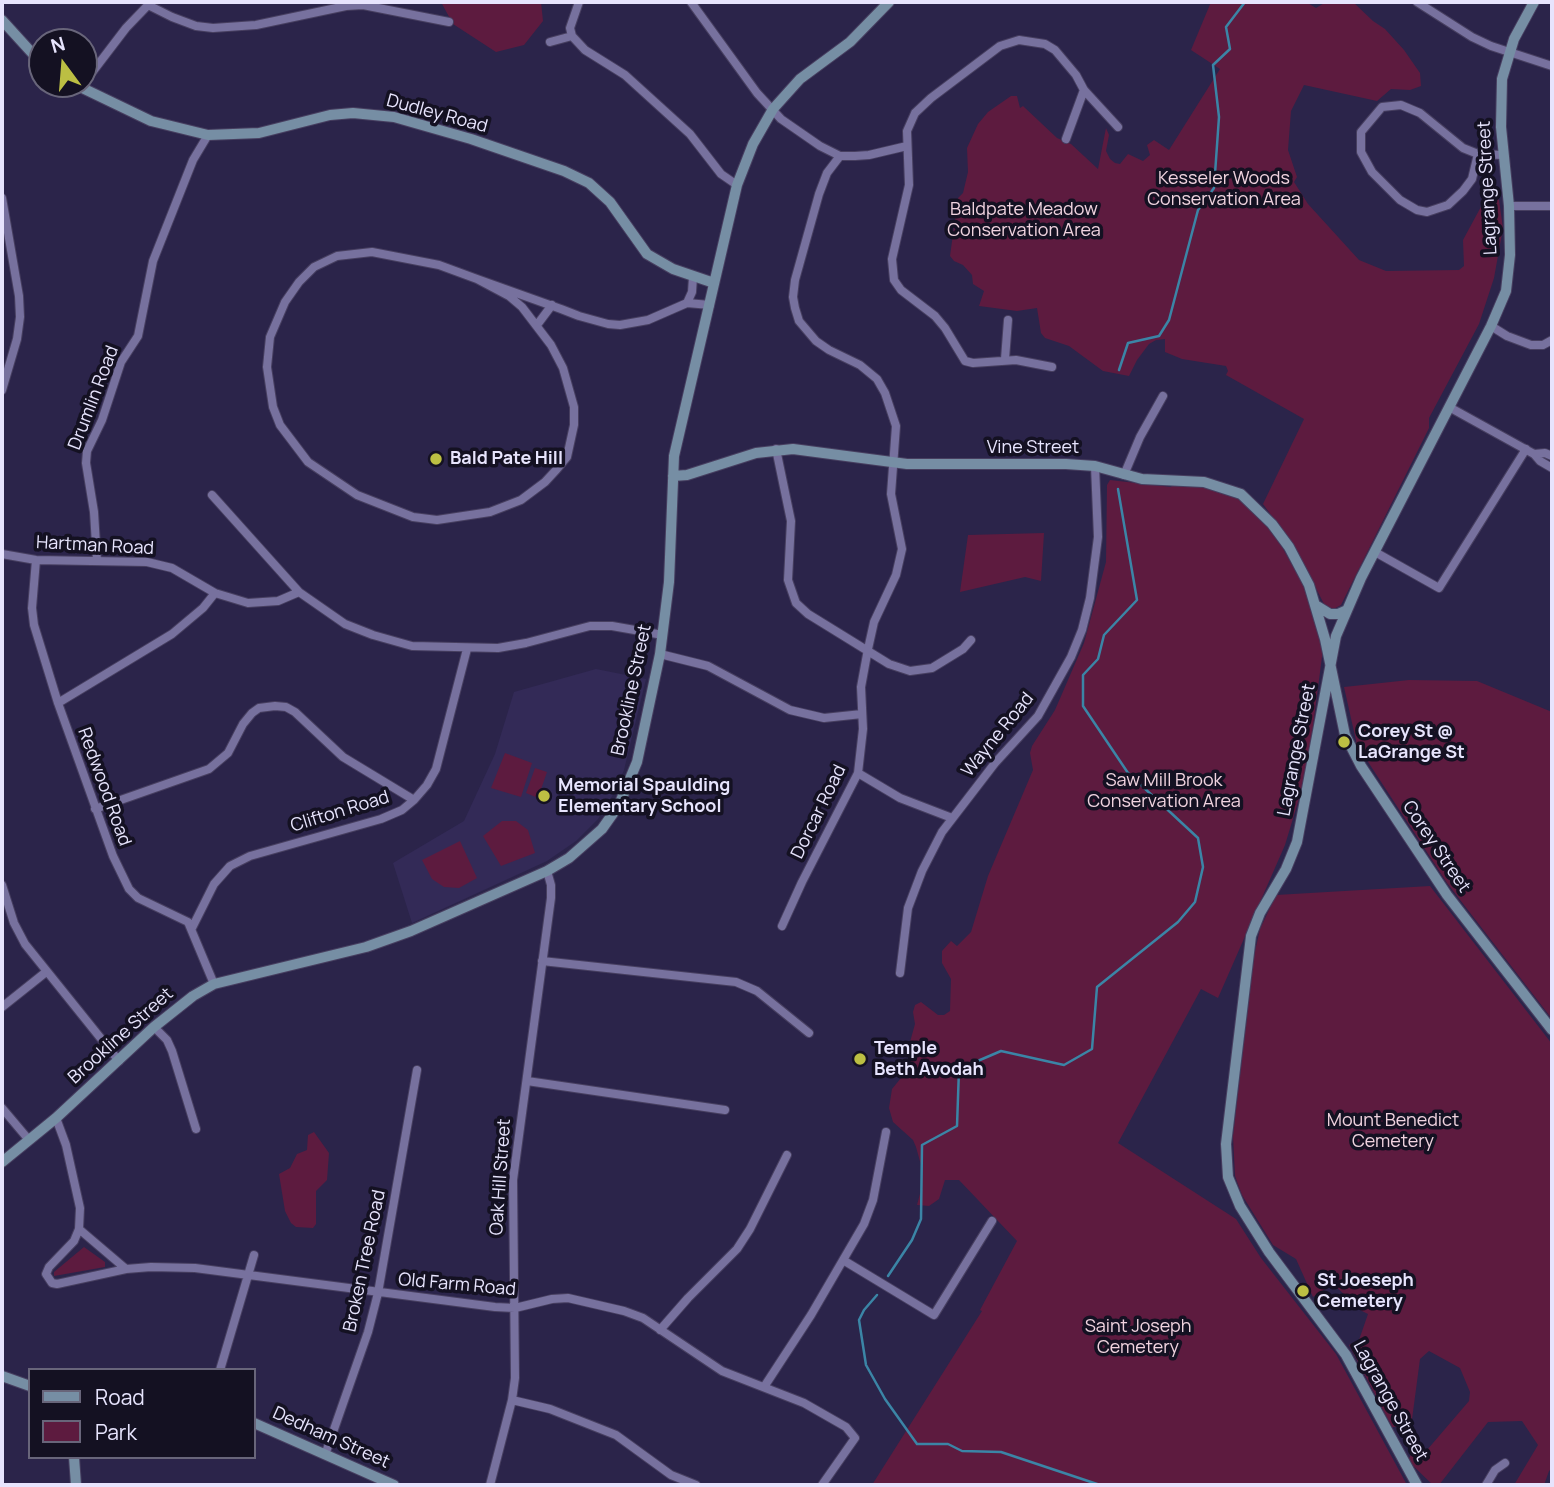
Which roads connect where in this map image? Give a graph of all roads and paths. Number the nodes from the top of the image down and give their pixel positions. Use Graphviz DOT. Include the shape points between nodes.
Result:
graph roads {
  1 [pos="409,2"];
  2 [pos="579,2"];
  3 [pos="691,2"];
  4 [pos="889,2"];
  5 [pos="1417,2"];
  6 [pos="1534,2"];
  7 [pos="149,3"];
  8 [pos="406,13"];
  9 [pos="2,20"];
  10 [pos="449,22"];
  11 [pos="572,36"];
  12 [pos="550,42"];
  13 [pos="28,49"];
  14 [pos="1509,52"];
  15 [pos="98,63"];
  16 [pos="1552,66"];
  17 [pos="1084,90"];
  18 [pos="98,94"];
  19 [pos="772,109"];
  20 [pos="1118,127"];
  21 [pos="208,135"];
  22 [pos="1066,139"];
  23 [pos="907,146"];
  24 [pos="1478,154"];
  25 [pos="1503,155"];
  26 [pos="840,156"];
  27 [pos="737,186"];
  28 [pos="2,198"];
  29 [pos="1508,206"];
  30 [pos="1552,206"];
  31 [pos="693,276"];
  32 [pos="477,279"];
  33 [pos="714,283"];
  34 [pos="687,303"];
  35 [pos="552,306"];
  36 [pos="710,306"];
  37 [pos="1008,320"];
  38 [pos="537,325"];
  39 [pos="1491,326"];
  40 [pos="1552,340"];
  41 [pos="1005,359"];
  42 [pos="1052,367"];
  43 [pos="2,390"];
  44 [pos="1163,396"];
  45 [pos="1449,407"];
  46 [pos="776,449"];
  47 [pos="1530,451"];
  48 [pos="1552,456"];
  49 [pos="892,463"];
  50 [pos="1095,466"];
  51 [pos="1552,468"];
  52 [pos="1124,475"];
  53 [pos="673,476"];
  54 [pos="212,495"];
  55 [pos="1375,552"];
  56 [pos="2,554"];
  57 [pos="36,560"];
  58 [pos="97,561"];
  59 [pos="215,593"];
  60 [pos="299,593"];
  61 [pos="1317,606"];
  62 [pos="1347,610"];
  63 [pos="663,635"];
  64 [pos="971,640"];
  65 [pos="467,649"];
  66 [pos="868,649"];
  67 [pos="660,654"];
  68 [pos="1331,663"];
  69 [pos="58,703"];
  70 [pos="862,714"];
  71 [pos="1321,719"];
  72 [pos="1342,719"];
  73 [pos="859,772"];
  74 [pos="415,800"];
  75 [pos="95,809"];
  76 [pos="952,818"];
  77 [pos="547,871"];
  78 [pos="2,886"];
  79 [pos="782,926"];
  80 [pos="192,928"];
  81 [pos="542,961"];
  82 [pos="46,972"];
  83 [pos="900,973"];
  84 [pos="214,984"];
  85 [pos="2,1007"];
  86 [pos="154,1027"];
  87 [pos="1552,1030"];
  88 [pos="809,1033"];
  89 [pos="119,1061"];
  90 [pos="417,1070"];
  91 [pos="527,1081"];
  92 [pos="2,1108"];
  93 [pos="725,1110"];
  94 [pos="56,1118"];
  95 [pos="196,1129"];
  96 [pos="886,1132"];
  97 [pos="29,1140"];
  98 [pos="787,1155"];
  99 [pos="2,1162"];
  100 [pos="992,1221"];
  101 [pos="79,1229"];
  102 [pos="254,1255"];
  103 [pos="843,1260"];
  104 [pos="126,1269"];
  105 [pos="248,1276"];
  106 [pos="378,1293"];
  107 [pos="515,1308"];
  108 [pos="660,1330"];
  109 [pos="221,1368"];
  110 [pos="2,1376"];
  111 [pos="28,1385"];
  112 [pos="764,1387"];
  113 [pos="512,1399"];
  114 [pos="256,1424"];
  115 [pos="325,1455"];
  116 [pos="74,1459"];
  117 [pos="1505,1462"];
  118 [pos="76,1485"];
  119 [pos="394,1485"];
  120 [pos="490,1485"];
  121 [pos="696,1485"];
  122 [pos="822,1485"];
  123 [pos="1417,1485"];
  124 [pos="1486,1485"];
  1 -- 8 [label="street"];
  2 -- 11 [label="street" via="570,28"];
  3 -- 19 [label="street"];
  4 -- 19 [label="main road, Brookline Street"];
  5 -- 14 [label="street" via="1472,37"];
  6 -- 14 [label="main road, Lagrange Street"];
  7 -- 8 [label="street" via="172,17 213,28 256,25 346,6"];
  7 -- 15 [label="street"];
  8 -- 10 [label="street"];
  9 -- 13 [label="main road"];
  11 -- 12 [label="street"];
  11 -- 27 [label="street" via="646,94"];
  14 -- 16 [label="street"];
  14 -- 25 [label="main road, Lagrange Street" via="1502,79"];
  17 -- 20 [label="street"];
  17 -- 22 [label="street"];
  17 -- 23 [label="street" via="1055,50 1033,41 1010,41 915,113 907,131"];
  18 -- 21 [label="main road, Dudley Road" via="151,121"];
  19 -- 26 [label="street"];
  19 -- 27 [label="main road, Brookline Street"];
  21 -- 31 [label="main road, Dudley Road" via="259,133 353,113 394,117 439,129 578,177 610,202 647,254"];
  21 -- 58 [label="street, Drumlin Road" via="193,160 153,261 138,335 121,362 87,451"];
  23 -- 26 [label="street"];
  23 -- 41 [label="street" via="909,177 892,259 894,281 946,328 965,361"];
  24 -- 24 [label="street" via="1401,105 1382,107 1361,132 1361,152 1372,172 1400,200 1427,212 1448,205 1463,191 1472,179"];
  24 -- 25 [label="street"];
  25 -- 29 [label="main road, Lagrange Street"];
  26 -- 49 [label="street, Dorcar Road" via="827,173 815,206 795,280 795,307 799,321 816,341 877,379 896,426"];
  27 -- 33 [label="main road, Brookline Street"];
  28 -- 43 [label="street" via="20,317"];
  29 -- 30 [label="street"];
  29 -- 39 [label="main road, Lagrange Street" via="1509,275"];
  31 -- 33 [label="main road, Dudley Road"];
  31 -- 34 [label="street"];
  32 -- 35 [label="street"];
  32 -- 38 [label="street" via="509,296"];
  32 -- 38 [label="street" via="404,257 357,252 314,267 299,282 270,337 268,375 280,425 308,462 357,495 413,517 462,517 521,500 567,457 575,425 563,368"];
  33 -- 36 [label="main road, Brookline Street"];
  34 -- 35 [label="street" via="648,320 620,325"];
  34 -- 36 [label="street"];
  35 -- 38 [label="street"];
  36 -- 53 [label="main road, Brookline Street"];
  37 -- 41 [label="street"];
  39 -- 40 [label="street" via="1531,345"];
  39 -- 45 [label="main road, Lagrange Street"];
  41 -- 42 [label="street"];
  44 -- 52 [label="street"];
  45 -- 47 [label="street"];
  45 -- 55 [label="main road, Lagrange Street"];
  46 -- 49 [label="main road, Vine Street"];
  46 -- 53 [label="main road, Vine Street"];
  46 -- 66 [label="street" via="791,521 790,591 808,614"];
  47 -- 48 [label="street"];
  47 -- 51 [label="street"];
  47 -- 55 [label="street" via="1439,588"];
  49 -- 50 [label="main road, Vine Street"];
  49 -- 66 [label="street, Dorcar Road" via="891,494 901,559 874,622"];
  50 -- 52 [label="main road, Vine Street"];
  50 -- 76 [label="street, Wayne Road" via="1099,510 1096,565 1072,657 1038,716"];
  52 -- 61 [label="main road, Vine Street" via="1204,482 1241,494 1289,547"];
  53 -- 63 [label="main road, Brookline Street"];
  54 -- 60 [label="street"];
  55 -- 62 [label="main road, Lagrange Street"];
  56 -- 57 [label="street, Hartman Road"];
  57 -- 58 [label="street, Hartman Road"];
  57 -- 69 [label="street, Redwood Road" via="34,625"];
  58 -- 59 [label="street, Hartman Road" via="147,562 172,568"];
  59 -- 60 [label="street, Hartman Road" via="248,603"];
  59 -- 69 [label="street" via="172,634"];
  60 -- 65 [label="street" via="345,624 373,635 412,646"];
  61 -- 62 [label="main road" via="1330,614"];
  61 -- 68 [label="main road, Vine Street"];
  62 -- 68 [label="main road, Lagrange Street"];
  63 -- 65 [label="street" via="590,626 526,643"];
  63 -- 67 [label="main road, Brookline Street"];
  64 -- 66 [label="street" via="948,660 922,671 889,664"];
  65 -- 74 [label="street, Clifton Road" via="436,769"];
  66 -- 70 [label="street, Dorcar Road"];
  67 -- 70 [label="street" via="708,666 799,712 824,718"];
  67 -- 77 [label="main road, Brookline Street" via="637,762 619,805 590,841"];
  68 -- 71 [label="main road, Lagrange Street"];
  68 -- 72 [label="main road, Corey Street"];
  69 -- 75 [label="street, Redwood Road"];
  70 -- 73 [label="street, Dorcar Road"];
  71 -- 72 [label="main road" via="1331,713"];
  71 -- 123 [label="main road, Lagrange Street" via="1295,848 1251,936 1226,1166 1245,1215 1346,1354"];
  72 -- 87 [label="main road, Corey Street" via="1360,766 1438,883"];
  73 -- 76 [label="street" via="900,797"];
  73 -- 79 [label="street, Dorcar Road"];
  74 -- 75 [label="street" via="343,757 295,712 268,706 252,713 228,753 209,769"];
  74 -- 80 [label="street, Clifton Road" via="381,819 250,856 230,866 214,884"];
  75 -- 80 [label="street, Redwood Road" via="129,889"];
  76 -- 83 [label="street, Wayne Road" via="922,871 908,908"];
  77 -- 81 [label="street, Oak Hill Street" via="551,885"];
  77 -- 84 [label="main road, Brookline Street" via="388,940"];
  78 -- 82 [label="street" via="19,933"];
  80 -- 84 [label="street"];
  81 -- 88 [label="street" via="736,982 757,991"];
  81 -- 91 [label="street, Oak Hill Street"];
  82 -- 85 [label="street"];
  82 -- 89 [label="street"];
  84 -- 86 [label="main road, Brookline Street"];
  86 -- 89 [label="main road, Brookline Street"];
  86 -- 95 [label="street" via="176,1059"];
  89 -- 94 [label="main road, Brookline Street"];
  90 -- 106 [label="street, Broken Tree Road"];
  91 -- 93 [label="street"];
  91 -- 107 [label="street, Oak Hill Street" via="513,1180"];
  92 -- 97 [label="street"];
  94 -- 97 [label="main road, Brookline Street"];
  94 -- 101 [label="street" via="80,1208"];
  96 -- 103 [label="street" via="873,1200"];
  97 -- 99 [label="main road, Brookline Street"];
  98 -- 108 [label="street" via="737,1249"];
  100 -- 103 [label="street" via="933,1315"];
  101 -- 104 [label="street"];
  101 -- 104 [label="street, Old Farm Road" via="74,1241 49,1267 46,1274 51,1283"];
  102 -- 105 [label="street"];
  103 -- 112 [label="street"];
  104 -- 105 [label="street, Old Farm Road" via="195,1268"];
  105 -- 106 [label="street, Old Farm Road"];
  105 -- 109 [label="street"];
  106 -- 107 [label="street, Old Farm Road"];
  106 -- 115 [label="street, Broken Tree Road"];
  107 -- 108 [label="street, Old Farm Road" via="568,1298 624,1311"];
  107 -- 113 [label="street, Oak Hill Street"];
  108 -- 112 [label="street, Old Farm Road" via="722,1371"];
  110 -- 111 [label="main road"];
  112 -- 122 [label="street, Old Farm Road" via="804,1403 846,1427 855,1438"];
  113 -- 120 [label="street, Oak Hill Street"];
  113 -- 121 [label="street" via="616,1435 671,1475"];
  114 -- 115 [label="main road, Dedham Street"];
  115 -- 119 [label="main road, Dedham Street"];
  116 -- 118 [label="main road"];
  117 -- 124 [label="street"];
}
